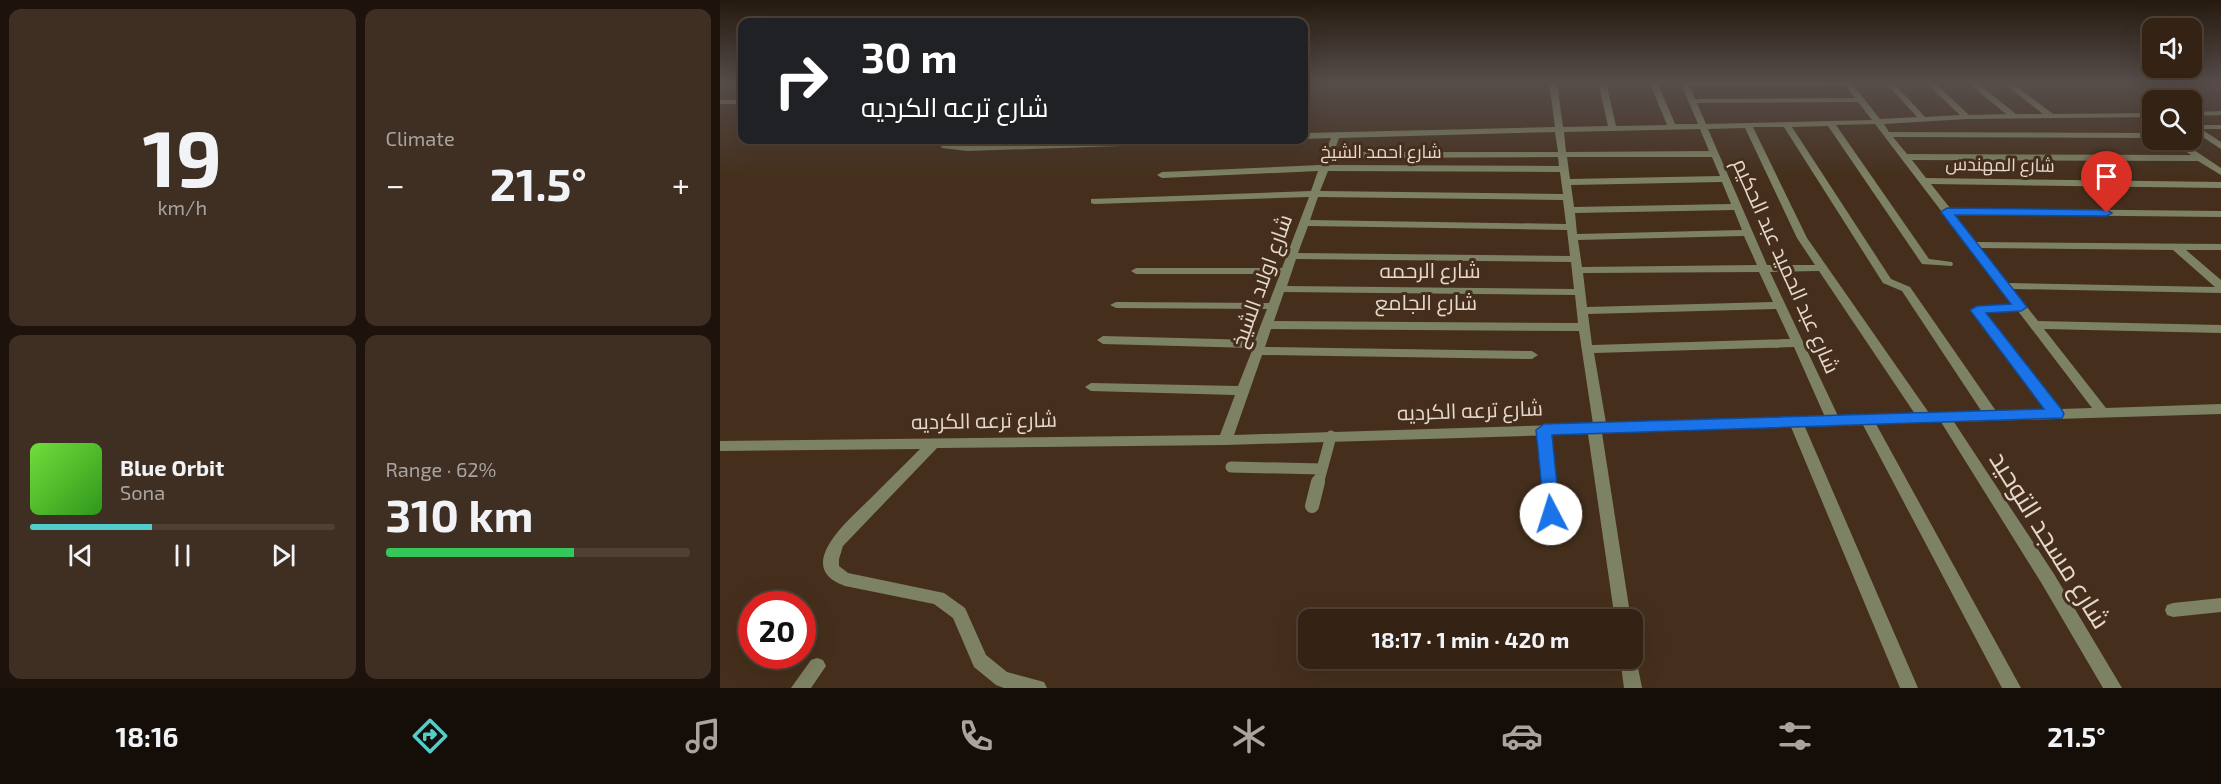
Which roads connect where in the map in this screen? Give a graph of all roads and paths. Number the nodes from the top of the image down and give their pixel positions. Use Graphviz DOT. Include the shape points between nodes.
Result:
graph roads {
  1 [pos="1557,113"];
  2 [pos="1609,113"];
  3 [pos="1666,113"];
  4 [pos="1697,113"];
  5 [pos="1871,113"];
  6 [pos="1918,113"];
  7 [pos="1962,113"];
  8 [pos="2009,113"];
  9 [pos="2047,113"];
  10 [pos="2218,113"];
  11 [pos="2202,114"];
  12 [pos="2050,115"];
  13 [pos="2140,115"];
  14 [pos="2013,116"];
  15 [pos="1966,117"];
  16 [pos="1923,119"];
  17 [pos="1877,122"];
  18 [pos="1830,123"];
  19 [pos="1787,125"];
  20 [pos="1748,126"];
  21 [pos="1672,127"];
  22 [pos="1703,127"];
  23 [pos="2202,127"];
  24 [pos="2220,127"];
  25 [pos="1613,129"];
  26 [pos="1559,131"];
  27 [pos="1887,134"];
  28 [pos="2202,134"];
  29 [pos="1336,135"];
  30 [pos="2142,135"];
  31 [pos="1308,136"];
  32 [pos="944,144"];
  33 [pos="1090,144"];
  34 [pos="2221,146"];
  35 [pos="2189,150"];
  36 [pos="1716,154"];
  37 [pos="1328,155"];
  38 [pos="1563,156"];
  39 [pos="1904,157"];
  40 [pos="2201,158"];
  41 [pos="1323,168"];
  42 [pos="1564,169"];
  43 [pos="2221,172"];
  44 [pos="1162,175"];
  45 [pos="1726,179"];
  46 [pos="1923,181"];
  47 [pos="1566,182"];
  48 [pos="2221,185"];
  49 [pos="1314,194"];
  50 [pos="1568,197"];
  51 [pos="1094,201"];
  52 [pos="1738,207"];
  53 [pos="1569,210"];
  54 [pos="1947,212"];
  55 [pos="2221,214"];
  56 [pos="1304,223"];
  57 [pos="1572,232"];
  58 [pos="1749,233"];
  59 [pos="1973,245"];
  60 [pos="2175,246"];
  61 [pos="2221,247"];
  62 [pos="1292,256"];
  63 [pos="1576,264"];
  64 [pos="1948,264"];
  65 [pos="1763,268"];
  66 [pos="1823,268"];
  67 [pos="1136,271"];
  68 [pos="1286,271"];
  69 [pos="2004,286"];
  70 [pos="2221,288"];
  71 [pos="1280,289"];
  72 [pos="1580,292"];
  73 [pos="1116,305"];
  74 [pos="1781,305"];
  75 [pos="1274,306"];
  76 [pos="2021,307"];
  77 [pos="1582,311"];
  78 [pos="1267,325"];
  79 [pos="2035,325"];
  80 [pos="1584,327"];
  81 [pos="2221,329"];
  82 [pos="1103,340"];
  83 [pos="1798,343"];
  84 [pos="1258,347"];
  85 [pos="1587,349"];
  86 [pos="1532,356"];
  87 [pos="1091,387"];
  88 [pos="1243,390"];
  89 [pos="2221,409"];
  90 [pos="2103,413"];
  91 [pos="2056,414"];
  92 [pos="1992,416"];
  93 [pos="1944,417"];
  94 [pos="1925,418"];
  95 [pos="1867,420"];
  96 [pos="1834,421"];
  97 [pos="1796,422"];
  98 [pos="1597,428"];
  99 [pos="1544,430"];
  100 [pos="1331,436"];
  101 [pos="1225,440"];
  102 [pos="934,443"];
  103 [pos="720,446"];
  104 [pos="1231,467"];
  105 [pos="1322,469"];
  106 [pos="1312,506"];
  107 [pos="1551,514"];
  108 [pos="2221,605"];
  109 [pos="1622,609"];
  110 [pos="2173,610"];
  111 [pos="817,666"];
  112 [pos="1630,669"];
  113 [pos="800,688"];
  114 [pos="1038,688"];
  115 [pos="1633,688"];
  116 [pos="1908,688"];
  117 [pos="2012,688"];
  118 [pos="2113,688"];
  1 -- 26 [label="street"];
  2 -- 25 [label="street"];
  3 -- 21 [label="street"];
  4 -- 22 [label="street, شارع عبد الحميد عبد الحكيم"];
  5 -- 17 [label="street"];
  6 -- 16 [label="street"];
  7 -- 15 [label="street"];
  8 -- 14 [label="street"];
  9 -- 12 [label="street"];
  10 -- 11 [label="street"];
  12 -- 13 [label="street"];
  12 -- 14 [label="street"];
  14 -- 15 [label="street"];
  15 -- 16 [label="street"];
  16 -- 17 [label="street"];
  17 -- 18 [label="street"];
  17 -- 27 [label="street"];
  18 -- 19 [label="street"];
  18 -- 64 [label="street" via="1926,262"];
  19 -- 20 [label="street"];
  19 -- 92 [label="street" via="1891,283 1906,289"];
  20 -- 22 [label="street"];
  20 -- 66 [label="street" via="1802,238"];
  21 -- 22 [label="street"];
  21 -- 25 [label="street"];
  22 -- 36 [label="street, شارع عبد الحميد عبد الحكيم"];
  23 -- 24 [label="street"];
  25 -- 26 [label="street"];
  26 -- 29 [label="street"];
  26 -- 38 [label="street"];
  27 -- 30 [label="street"];
  27 -- 39 [label="street"];
  28 -- 34 [label="street"];
  29 -- 31 [label="street"];
  29 -- 37 [label="street, شارع اولاد الشيخ"];
  32 -- 33 [label="street" via="968,148"];
  35 -- 40 [label="street"];
  36 -- 38 [label="street"];
  36 -- 45 [label="street, شارع عبد الحميد عبد الحكيم"];
  37 -- 38 [label="street"];
  37 -- 41 [label="street, شارع اولاد الشيخ"];
  38 -- 42 [label="street"];
  39 -- 40 [label="street"];
  39 -- 46 [label="street"];
  40 -- 43 [label="street"];
  41 -- 42 [label="street, شارع احمد الشيخ"];
  41 -- 44 [label="street, شارع احمد الشيخ"];
  41 -- 49 [label="street, شارع اولاد الشيخ"];
  42 -- 47 [label="street"];
  45 -- 47 [label="street"];
  45 -- 52 [label="street, شارع عبد الحميد عبد الحكيم"];
  46 -- 48 [label="street, شارع المهندس"];
  46 -- 54 [label="street"];
  47 -- 50 [label="street"];
  49 -- 50 [label="street"];
  49 -- 51 [label="street"];
  49 -- 56 [label="street, شارع اولاد الشيخ"];
  50 -- 53 [label="street"];
  52 -- 53 [label="street"];
  52 -- 58 [label="street, شارع عبد الحميد عبد الحكيم"];
  53 -- 57 [label="street"];
  54 -- 55 [label="street"];
  54 -- 59 [label="street"];
  56 -- 57 [label="street"];
  56 -- 62 [label="street, شارع اولاد الشيخ"];
  57 -- 58 [label="street"];
  57 -- 63 [label="street"];
  58 -- 65 [label="street, شارع عبد الحميد عبد الحكيم"];
  59 -- 60 [label="street"];
  59 -- 69 [label="street"];
  60 -- 61 [label="street"];
  60 -- 70 [label="street"];
  62 -- 63 [label="street"];
  62 -- 68 [label="street, شارع اولاد الشيخ"];
  63 -- 65 [label="street"];
  63 -- 72 [label="street"];
  65 -- 66 [label="street"];
  65 -- 74 [label="street, شارع عبد الحميد عبد الحكيم"];
  66 -- 94 [label="street"];
  67 -- 68 [label="street"];
  68 -- 71 [label="street, شارع اولاد الشيخ"];
  69 -- 70 [label="street"];
  69 -- 76 [label="street"];
  71 -- 72 [label="street, شارع الرحمه"];
  71 -- 75 [label="street, شارع اولاد الشيخ"];
  72 -- 77 [label="street"];
  73 -- 75 [label="street"];
  74 -- 77 [label="street"];
  74 -- 83 [label="street, شارع عبد الحميد عبد الحكيم"];
  75 -- 78 [label="street, شارع اولاد الشيخ"];
  76 -- 79 [label="street"];
  76 -- 91 [label="street" via="1977,309"];
  77 -- 80 [label="street"];
  78 -- 80 [label="street, شارع الجامع"];
  78 -- 84 [label="street, شارع اولاد الشيخ"];
  79 -- 81 [label="street"];
  79 -- 90 [label="street"];
  80 -- 85 [label="street"];
  82 -- 84 [label="street"];
  83 -- 85 [label="street"];
  83 -- 96 [label="street, شارع عبد الحميد عبد الحكيم"];
  84 -- 86 [label="street"];
  84 -- 88 [label="street, شارع اولاد الشيخ"];
  85 -- 98 [label="street"];
  87 -- 88 [label="street"];
  88 -- 101 [label="street, شارع اولاد الشيخ"];
  89 -- 90 [label="street, شارع ترعه الكرديه"];
  90 -- 91 [label="street, شارع ترعه الكرديه"];
  91 -- 92 [label="street, شارع ترعه الكرديه"];
  92 -- 93 [label="street, شارع ترعه الكرديه"];
  93 -- 94 [label="street, شارع ترعه الكرديه"];
  93 -- 118 [label="street, شارع مسجد التوحيد"];
  94 -- 95 [label="street, شارع ترعه الكرديه"];
  95 -- 96 [label="street, شارع ترعه الكرديه"];
  95 -- 117 [label="street"];
  96 -- 97 [label="street, شارع ترعه الكرديه"];
  97 -- 98 [label="street, شارع ترعه الكرديه"];
  97 -- 116 [label="street"];
  98 -- 99 [label="street, شارع ترعه الكرديه"];
  98 -- 109 [label="street"];
  99 -- 100 [label="street, شارع ترعه الكرديه"];
  99 -- 107 [label="lane"];
  100 -- 101 [label="street, شارع ترعه الكرديه"];
  100 -- 105 [label="lane"];
  101 -- 102 [label="street, شارع ترعه الكرديه"];
  102 -- 103 [label="street, شارع ترعه الكرديه"];
  102 -- 114 [label="street" via="837,542 830,565 835,574 846,579 938,598 959,613 980,661 1002,679"];
  104 -- 105 [label="lane"];
  105 -- 106 [label="lane"];
  108 -- 110 [label="street"];
  111 -- 113 [label="street"];
  112 -- 115 [label="street"];
}
